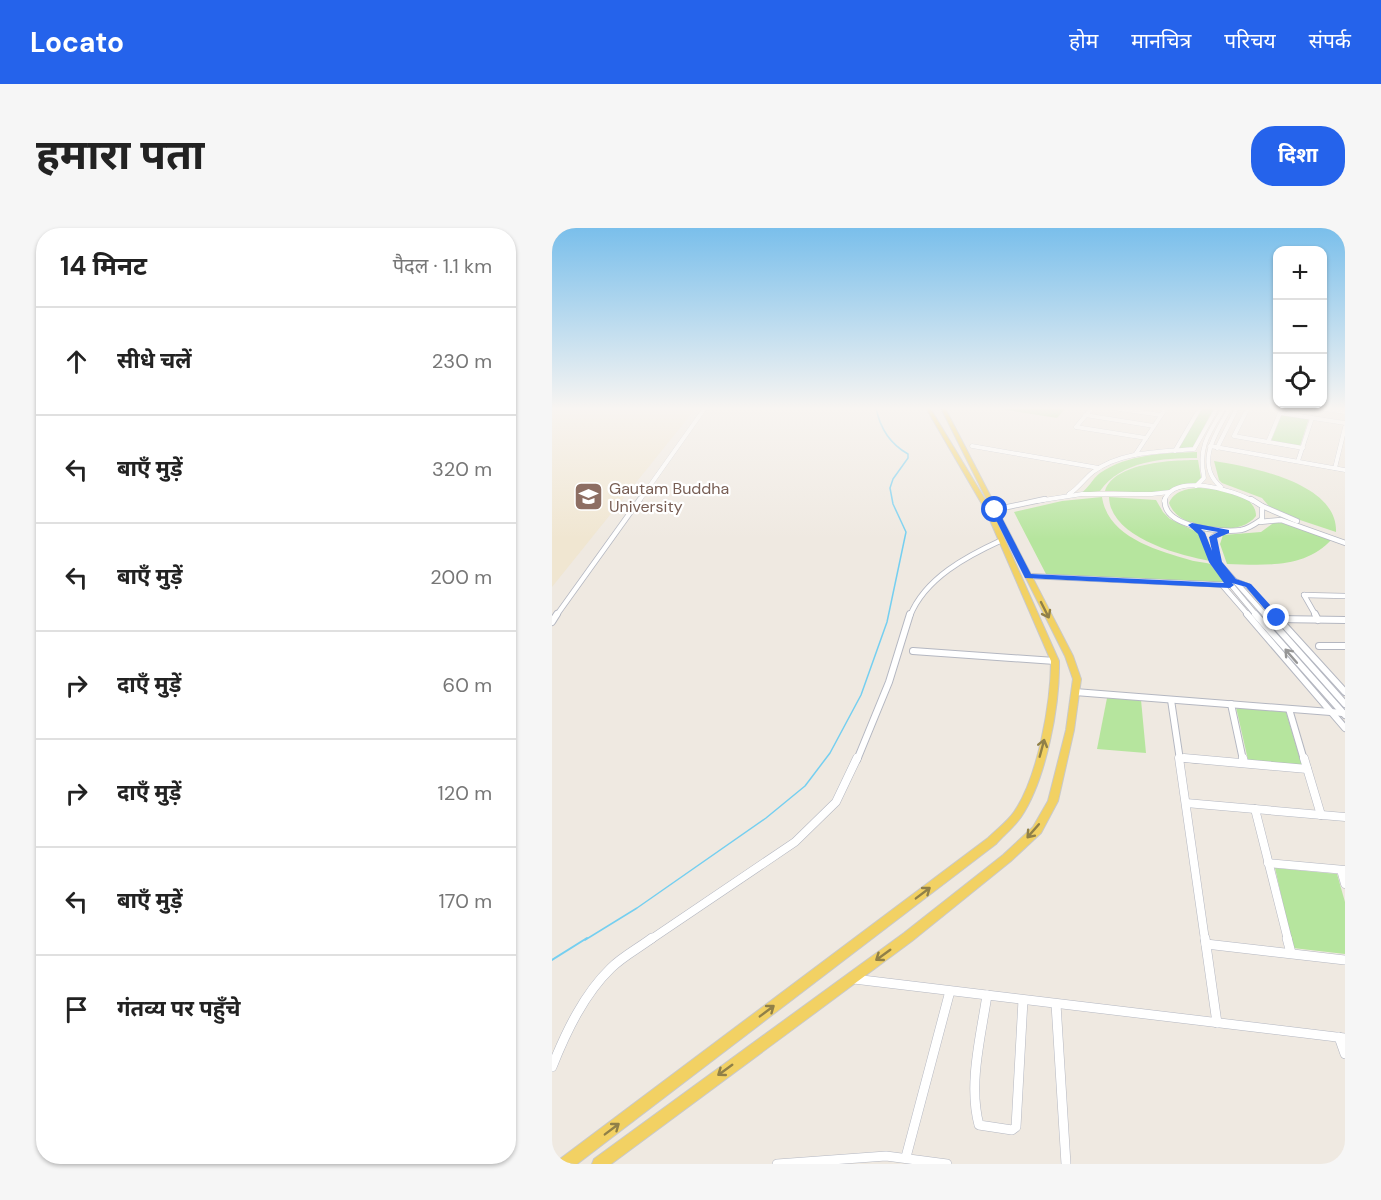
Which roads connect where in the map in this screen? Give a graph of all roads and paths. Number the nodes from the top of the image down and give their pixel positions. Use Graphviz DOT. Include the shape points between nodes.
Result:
graph roads {
  1 [pos="674,452"];
  2 [pos="955,452"];
  3 [pos="964,452"];
  4 [pos="1005,452"];
  5 [pos="1137,452"];
  6 [pos="1168,452"];
  7 [pos="1201,452"];
  8 [pos="1209,452"];
  9 [pos="1238,452"];
  10 [pos="1301,452"];
  11 [pos="1339,452"];
  12 [pos="1135,455"];
  13 [pos="1298,462"];
  14 [pos="1100,468"];
  15 [pos="1335,468"];
  16 [pos="1345,470"];
  17 [pos="1196,486"];
  18 [pos="1224,488"];
  19 [pos="1174,490"];
  20 [pos="1068,495"];
  21 [pos="1163,503"];
  22 [pos="1262,506"];
  23 [pos="993,512"];
  24 [pos="1259,522"];
  25 [pos="1192,525"];
  26 [pos="1227,531"];
  27 [pos="1002,540"];
  28 [pos="1345,541"];
  29 [pos="1028,576"];
  30 [pos="1232,583"];
  31 [pos="1222,585"];
  32 [pos="1345,596"];
  33 [pos="1277,618"];
  34 [pos="1270,620"];
  35 [pos="1318,620"];
  36 [pos="1345,620"];
  37 [pos="552,621"];
  38 [pos="1319,645"];
  39 [pos="1345,646"];
  40 [pos="914,651"];
  41 [pos="1055,661"];
  42 [pos="1075,692"];
  43 [pos="1345,692"];
  44 [pos="1171,699"];
  45 [pos="1231,704"];
  46 [pos="1345,704"];
  47 [pos="1289,709"];
  48 [pos="1330,712"];
  49 [pos="1344,714"];
  50 [pos="1345,728"];
  51 [pos="1180,758"];
  52 [pos="1244,763"];
  53 [pos="1307,768"];
  54 [pos="1186,802"];
  55 [pos="1255,809"];
  56 [pos="1321,815"];
  57 [pos="1345,817"];
  58 [pos="1268,863"];
  59 [pos="1343,870"];
  60 [pos="1345,884"];
  61 [pos="1206,944"];
  62 [pos="1290,953"];
  63 [pos="1345,960"];
  64 [pos="851,978"];
  65 [pos="950,991"];
  66 [pos="987,995"];
  67 [pos="1023,1000"];
  68 [pos="1056,1004"];
  69 [pos="1217,1023"];
  70 [pos="1342,1038"];
  71 [pos="1345,1054"];
  72 [pos="552,1067"];
  73 [pos="906,1158"];
  74 [pos="565,1164"];
  75 [pos="599,1164"];
  76 [pos="777,1164"];
  77 [pos="947,1164"];
  78 [pos="1066,1164"];
  1 -- 37 [label="street"];
  2 -- 23 [label="main road"];
  3 -- 23 [label="main road"];
  4 -- 14 [label="street"];
  5 -- 12 [label="street"];
  6 -- 12 [label="street"];
  7 -- 17 [label="street" via="1204,478"];
  8 -- 18 [label="street" via="1210,475"];
  9 -- 13 [label="street"];
  10 -- 13 [label="street"];
  11 -- 15 [label="street"];
  12 -- 14 [label="street"];
  13 -- 15 [label="street"];
  14 -- 20 [label="street"];
  15 -- 16 [label="street"];
  17 -- 18 [label="street"];
  17 -- 19 [label="street"];
  18 -- 22 [label="street"];
  19 -- 20 [label="street" via="1160,494"];
  19 -- 21 [label="street"];
  20 -- 23 [label="street"];
  21 -- 23 [label="street" via="1134,495 1096,495"];
  21 -- 25 [label="street" via="1173,517"];
  22 -- 24 [label="street"];
  22 -- 28 [label="street"];
  23 -- 27 [label="main road"];
  23 -- 29 [label="main road"];
  24 -- 26 [label="street" via="1243,530"];
  24 -- 28 [label="street" via="1281,520"];
  25 -- 26 [label="street"];
  25 -- 30 [label="street" via="1202,533 1213,562"];
  26 -- 30 [label="street" via="1217,533 1213,543 1218,562"];
  27 -- 41 [label="main road"];
  27 -- 72 [label="street" via="979,550 947,573 916,604 867,737 837,801 770,860 607,971 564,1037"];
  29 -- 31 [label="street"];
  29 -- 42 [label="main road, one-way" via="1069,656 1077,679"];
  30 -- 31 [label="street"];
  30 -- 33 [label="street" via="1248,586"];
  30 -- 34 [label="street"];
  49 -- 30 [label="street, one-way"];
  31 -- 48 [label="street"];
  32 -- 35 [label="street" via="1304,595"];
  33 -- 34 [label="street"];
  33 -- 35 [label="street"];
  33 -- 43 [label="street"];
  34 -- 46 [label="street"];
  35 -- 36 [label="street"];
  38 -- 39 [label="street"];
  40 -- 41 [label="street"];
  74 -- 41 [label="main road, one-way" via="992,841 1020,812 1031,788 1057,682"];
  42 -- 44 [label="street"];
  42 -- 64 [label="main road, one-way" via="1053,801 1036,830 980,880"];
  44 -- 45 [label="street"];
  44 -- 51 [label="street"];
  45 -- 47 [label="street"];
  45 -- 52 [label="street"];
  47 -- 48 [label="street"];
  47 -- 53 [label="street"];
  48 -- 49 [label="street"];
  48 -- 50 [label="street"];
  51 -- 52 [label="street"];
  51 -- 54 [label="street"];
  52 -- 53 [label="street"];
  53 -- 56 [label="street"];
  54 -- 55 [label="street"];
  54 -- 61 [label="street"];
  55 -- 56 [label="street"];
  55 -- 58 [label="street"];
  56 -- 57 [label="street"];
  58 -- 59 [label="street"];
  58 -- 62 [label="street"];
  59 -- 60 [label="street"];
  61 -- 62 [label="street"];
  61 -- 69 [label="street"];
  62 -- 63 [label="street"];
  64 -- 65 [label="street"];
  64 -- 75 [label="main road, one-way"];
  65 -- 66 [label="street"];
  65 -- 73 [label="street"];
  66 -- 67 [label="street"];
  66 -- 67 [label="street" via="976,1088 976,1120 985,1127 1016,1127"];
  67 -- 68 [label="street"];
  68 -- 69 [label="street"];
  68 -- 78 [label="street"];
  69 -- 70 [label="street"];
  70 -- 71 [label="street"];
  73 -- 76 [label="street"];
  73 -- 77 [label="street"];
}
